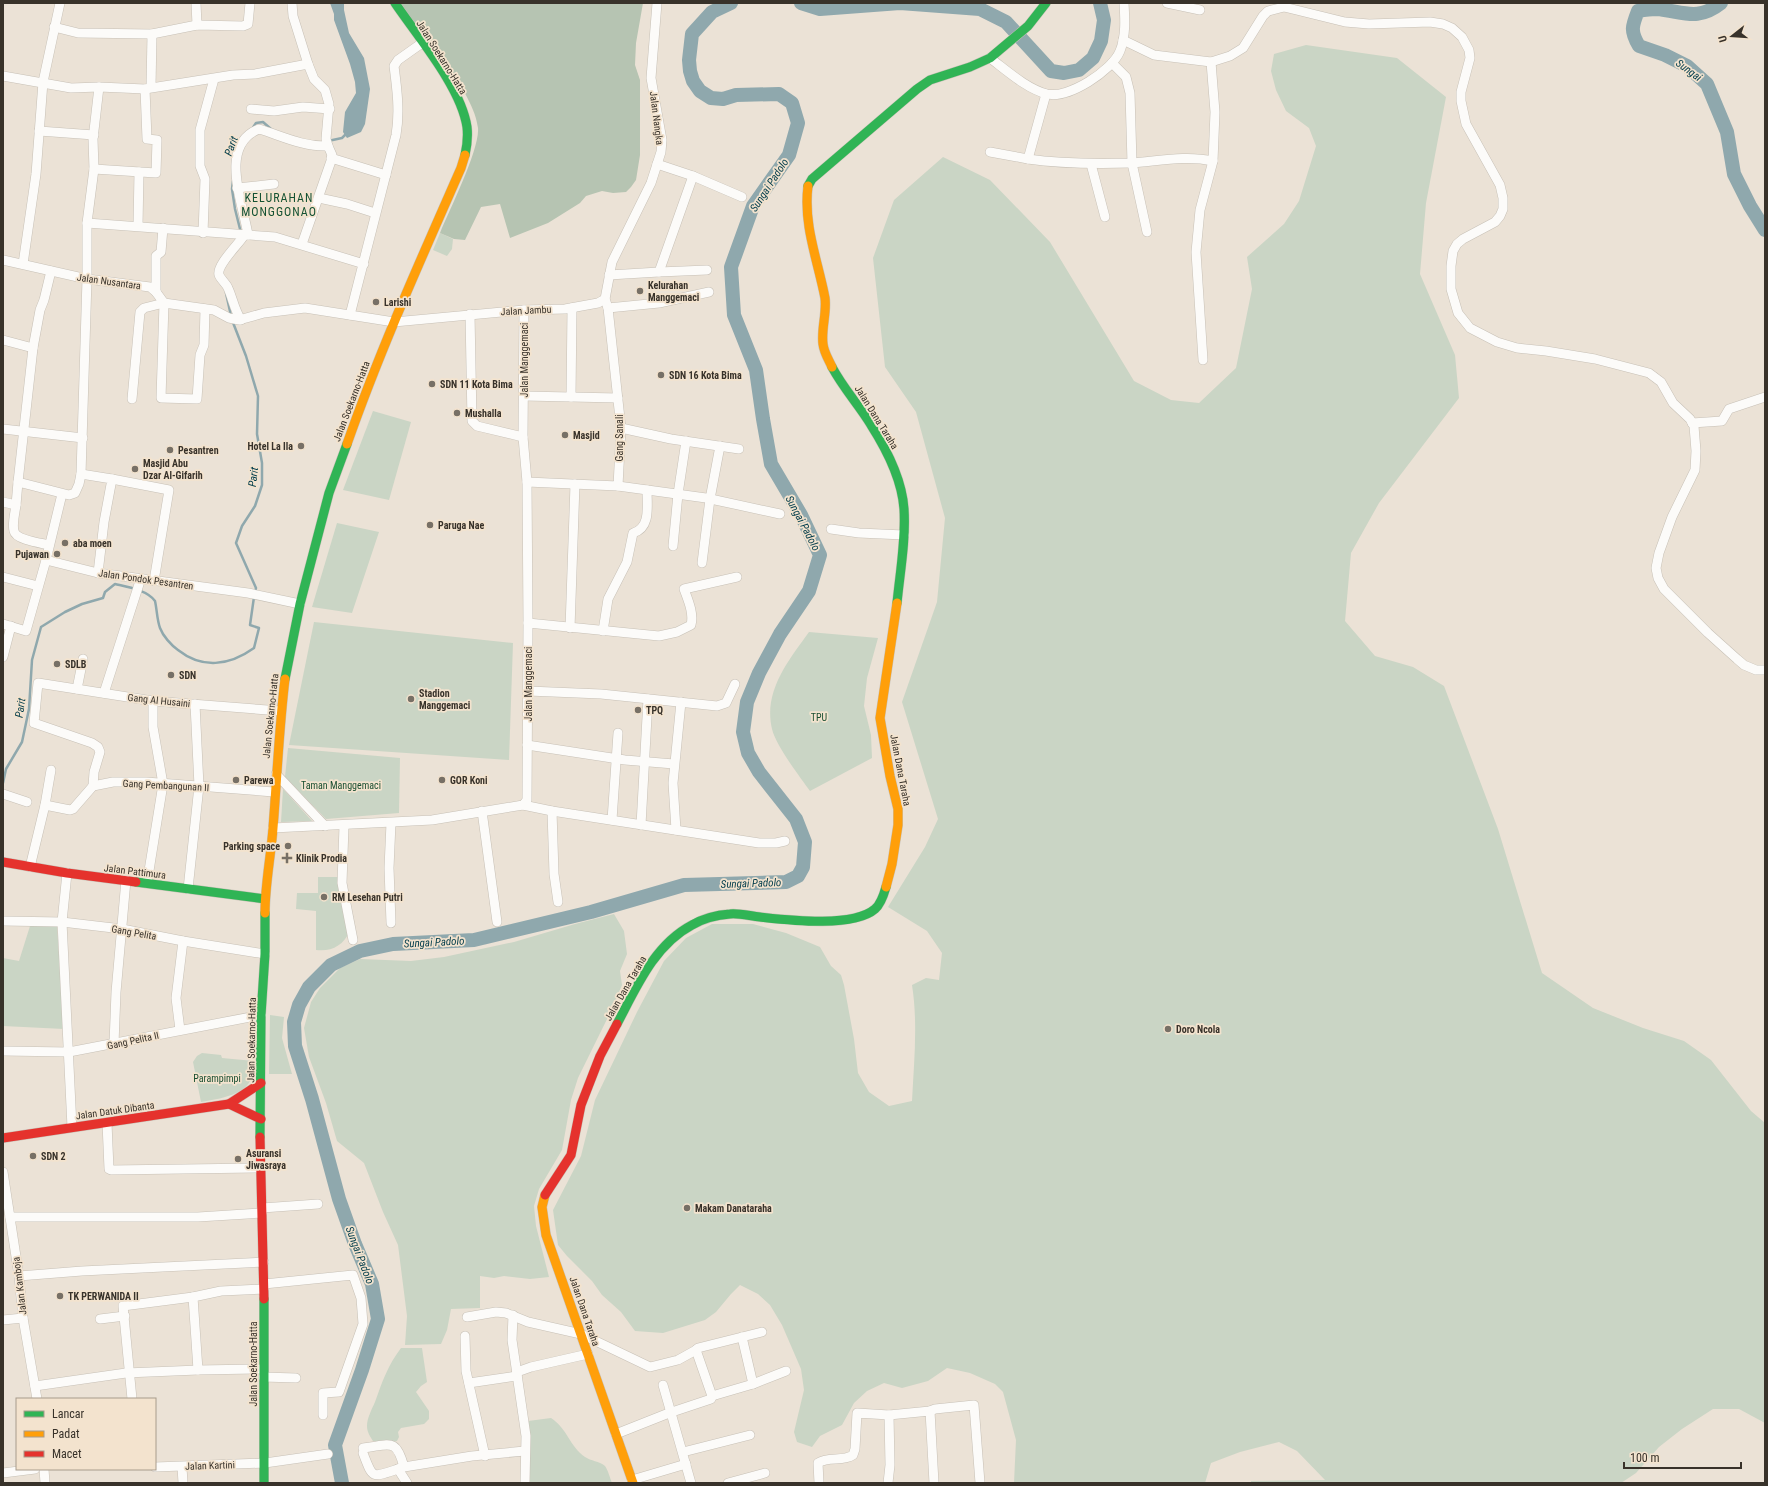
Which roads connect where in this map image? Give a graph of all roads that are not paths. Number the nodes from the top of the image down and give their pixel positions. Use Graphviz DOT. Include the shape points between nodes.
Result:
graph roads {
  1 [pos="60,3"];
  2 [pos="196,3"];
  3 [pos="250,3"];
  4 [pos="292,3"];
  5 [pos="395,3"];
  6 [pos="657,3"];
  7 [pos="1046,3"];
  8 [pos="1124,3"];
  9 [pos="1166,3"];
  10 [pos="1200,10"];
  11 [pos="197,25"];
  12 [pos="54,27"];
  13 [pos="152,34"];
  14 [pos="1123,40"];
  15 [pos="422,43"];
  16 [pos="990,58"];
  17 [pos="1211,62"];
  18 [pos="1112,63"];
  19 [pos="308,64"];
  20 [pos="3,76"];
  21 [pos="214,79"];
  22 [pos="43,82"];
  23 [pos="99,87"];
  24 [pos="148,88"];
  25 [pos="1046,94"];
  26 [pos="251,109"];
  27 [pos="330,109"];
  28 [pos="39,131"];
  29 [pos="94,135"];
  30 [pos="328,146"];
  31 [pos="990,152"];
  32 [pos="331,158"];
  33 [pos="1028,159"];
  34 [pos="1213,161"];
  35 [pos="1132,163"];
  36 [pos="657,164"];
  37 [pos="1090,164"];
  38 [pos="94,169"];
  39 [pos="139,172"];
  40 [pos="386,175"];
  41 [pos="693,176"];
  42 [pos="274,184"];
  43 [pos="237,188"];
  44 [pos="742,197"];
  45 [pos="318,198"];
  46 [pos="375,213"];
  47 [pos="1105,217"];
  48 [pos="87,223"];
  49 [pos="138,226"];
  50 [pos="163,228"];
  51 [pos="1147,232"];
  52 [pos="203,233"];
  53 [pos="244,234"];
  54 [pos="302,244"];
  55 [pos="3,260"];
  56 [pos="23,264"];
  57 [pos="364,264"];
  58 [pos="707,270"];
  59 [pos="51,271"];
  60 [pos="659,272"];
  61 [pos="609,275"];
  62 [pos="87,279"];
  63 [pos="156,292"];
  64 [pos="709,292"];
  65 [pos="605,299"];
  66 [pos="164,303"];
  67 [pos="572,308"];
  68 [pos="608,308"];
  69 [pos="205,309"];
  70 [pos="524,310"];
  71 [pos="470,314"];
  72 [pos="350,315"];
  73 [pos="240,320"];
  74 [pos="394,322"];
  75 [pos="3,340"];
  76 [pos="33,348"];
  77 [pos="1203,360"];
  78 [pos="524,396"];
  79 [pos="571,397"];
  80 [pos="1765,397"];
  81 [pos="618,398"];
  82 [pos="132,399"];
  83 [pos="1692,423"];
  84 [pos="621,428"];
  85 [pos="3,429"];
  86 [pos="24,432"];
  87 [pos="523,436"];
  88 [pos="83,438"];
  89 [pos="686,441"];
  90 [pos="720,446"];
  91 [pos="739,449"];
  92 [pos="81,474"];
  93 [pos="112,479"];
  94 [pos="18,482"];
  95 [pos="527,482"];
  96 [pos="575,484"];
  97 [pos="618,486"];
  98 [pos="647,490"];
  99 [pos="62,494"];
  100 [pos="678,494"];
  101 [pos="710,499"];
  102 [pos="3,502"];
  103 [pos="16,505"];
  104 [pos="780,514"];
  105 [pos="831,529"];
  106 [pos="904,536"];
  107 [pos="49,545"];
  108 [pos="673,546"];
  109 [pos="46,560"];
  110 [pos="702,563"];
  111 [pos="98,572"];
  112 [pos="3,577"];
  113 [pos="738,577"];
  114 [pos="154,581"];
  115 [pos="38,586"];
  116 [pos="139,586"];
  117 [pos="300,604"];
  118 [pos="528,623"];
  119 [pos="7,625"];
  120 [pos="570,628"];
  121 [pos="602,631"];
  122 [pos="3,657"];
  123 [pos="83,659"];
  124 [pos="1765,670"];
  125 [pos="735,684"];
  126 [pos="77,690"];
  127 [pos="528,691"];
  128 [pos="104,693"];
  129 [pos="648,699"];
  130 [pos="153,701"];
  131 [pos="681,702"];
  132 [pos="195,704"];
  133 [pos="281,711"];
  134 [pos="618,732"];
  135 [pos="527,745"];
  136 [pos="616,758"];
  137 [pos="645,762"];
  138 [pos="674,764"];
  139 [pos="51,770"];
  140 [pos="276,774"];
  141 [pos="163,784"];
  142 [pos="93,786"];
  143 [pos="199,786"];
  144 [pos="274,792"];
  145 [pos="3,794"];
  146 [pos="27,802"];
  147 [pos="45,805"];
  148 [pos="523,805"];
  149 [pos="482,811"];
  150 [pos="552,811"];
  151 [pos="612,820"];
  152 [pos="391,823"];
  153 [pos="641,825"];
  154 [pos="325,826"];
  155 [pos="344,826"];
  156 [pos="273,828"];
  157 [pos="676,830"];
  158 [pos="785,841"];
  159 [pos="3,862"];
  160 [pos="30,868"];
  161 [pos="67,873"];
  162 [pos="126,880"];
  163 [pos="147,883"];
  164 [pos="188,889"];
  165 [pos="265,899"];
  166 [pos="558,902"];
  167 [pos="3,922"];
  168 [pos="62,922"];
  169 [pos="390,922"];
  170 [pos="497,922"];
  171 [pos="122,930"];
  172 [pos="353,940"];
  173 [pos="183,941"];
  174 [pos="265,954"];
  175 [pos="261,1015"];
  176 [pos="180,1030"];
  177 [pos="114,1044"];
  178 [pos="3,1050"];
  179 [pos="69,1052"];
  180 [pos="261,1083"];
  181 [pos="229,1104"];
  182 [pos="261,1119"];
  183 [pos="107,1123"];
  184 [pos="72,1127"];
  185 [pos="3,1138"];
  186 [pos="260,1168"];
  187 [pos="3,1172"];
  188 [pos="318,1204"];
  189 [pos="262,1210"];
  190 [pos="10,1217"];
  191 [pos="264,1262"];
  192 [pos="19,1276"];
  193 [pos="264,1286"];
  194 [pos="193,1297"];
  195 [pos="513,1315"];
  196 [pos="124,1316"];
  197 [pos="467,1317"];
  198 [pos="23,1318"];
  199 [pos="100,1319"];
  200 [pos="3,1320"];
  201 [pos="762,1332"];
  202 [pos="581,1334"];
  203 [pos="465,1336"];
  204 [pos="742,1337"];
  205 [pos="696,1350"];
  206 [pos="588,1354"];
  207 [pos="198,1370"];
  208 [pos="786,1371"];
  209 [pos="129,1373"];
  210 [pos="263,1373"];
  211 [pos="517,1374"];
  212 [pos="296,1378"];
  213 [pos="468,1383"];
  214 [pos="753,1384"];
  215 [pos="662,1385"];
  216 [pos="35,1386"];
  217 [pos="712,1396"];
  218 [pos="37,1398"];
  219 [pos="132,1398"];
  220 [pos="930,1412"];
  221 [pos="669,1413"];
  222 [pos="323,1415"];
  223 [pos="889,1415"];
  224 [pos="616,1434"];
  225 [pos="750,1435"];
  226 [pos="525,1451"];
  227 [pos="682,1452"];
  228 [pos="328,1454"];
  229 [pos="485,1456"];
  230 [pos="264,1463"];
  231 [pos="686,1464"];
  232 [pos="156,1467"];
  233 [pos="182,1467"];
  234 [pos="401,1468"];
  235 [pos="28,1470"];
  236 [pos="44,1470"];
  237 [pos="3,1473"];
  238 [pos="765,1473"];
  239 [pos="632,1482"];
  240 [pos="45,1483"];
  241 [pos="183,1483"];
  242 [pos="264,1483"];
  243 [pos="408,1483"];
  244 [pos="525,1483"];
  245 [pos="691,1483"];
  246 [pos="728,1483"];
  247 [pos="819,1483"];
  248 [pos="888,1483"];
  249 [pos="934,1483"];
  250 [pos="980,1483"];
  1 -- 12 [label="street"];
  2 -- 11 [label="street"];
  3 -- 11 [label="street" via="249,21 246,24"];
  4 -- 19 [label="street" via="293,16"];
  5 -- 15 [label="main road, Jalan Soekarno-Hatta"];
  6 -- 36 [label="street, Jalan Nangka" via="651,78 662,140"];
  7 -- 16 [label="main road, Jalan Dana Taraha" via="1028,26"];
  8 -- 14 [label="street"];
  9 -- 10 [label="street"];
  11 -- 13 [label="street"];
  12 -- 13 [label="street" via="78,33"];
  12 -- 22 [label="street"];
  13 -- 24 [label="street"];
  14 -- 17 [label="street" via="1154,55"];
  14 -- 18 [label="street" via="1119,53"];
  15 -- 40 [label="street" via="398,60 394,66 398,122"];
  15 -- 74 [label="main road, Jalan Soekarno-Hatta" via="460,105 467,127 467,149"];
  16 -- 25 [label="street" via="1012,75"];
  16 -- 106 [label="main road, Jalan Dana Taraha" via="930,80 812,178 808,187 809,227 825,300 826,355 891,460 904,508"];
  17 -- 34 [label="street" via="1215,112"];
  17 -- 83 [label="street" via="1230,56 1243,48 1263,16 1268,11 1284,7 1345,22 1369,24 1426,21 1452,28 1462,37 1469,50 1470,58 1461,92 1466,124 1500,185 1503,198 1503,209 1495,222 1463,239 1453,251 1451,289 1458,313 1470,328 1497,342 1517,348 1595,359 1649,373 1661,382 1673,403"];
  18 -- 25 [label="street" via="1082,86 1068,93"];
  18 -- 35 [label="street" via="1126,77 1130,93"];
  19 -- 21 [label="street"];
  19 -- 27 [label="street" via="314,78 325,90"];
  20 -- 22 [label="street"];
  21 -- 24 [label="street"];
  21 -- 52 [label="street" via="200,130 200,166 205,180"];
  22 -- 23 [label="street" via="71,88"];
  22 -- 28 [label="street"];
  23 -- 24 [label="street"];
  23 -- 29 [label="street"];
  24 -- 39 [label="street" via="147,139 157,140 156,173"];
  25 -- 33 [label="street"];
  26 -- 27 [label="street"];
  27 -- 30 [label="street" via="326,135"];
  28 -- 29 [label="street"];
  28 -- 56 [label="street" via="36,174"];
  29 -- 38 [label="street"];
  30 -- 32 [label="street"];
  30 -- 43 [label="street" via="296,142 258,128 250,132 238,148"];
  31 -- 33 [label="street"];
  32 -- 40 [label="street"];
  32 -- 45 [label="street"];
  33 -- 37 [label="street"];
  34 -- 35 [label="street" via="1187,157"];
  34 -- 77 [label="street" via="1200,210 1196,252"];
  35 -- 37 [label="street"];
  35 -- 51 [label="street"];
  36 -- 41 [label="street"];
  36 -- 61 [label="street, Jalan Nangka" via="644,200 612,262"];
  37 -- 47 [label="street"];
  38 -- 39 [label="street"];
  38 -- 48 [label="street"];
  39 -- 49 [label="street"];
  40 -- 46 [label="street"];
  41 -- 44 [label="street"];
  41 -- 60 [label="street"];
  42 -- 43 [label="street"];
  43 -- 53 [label="street"];
  45 -- 46 [label="street"];
  45 -- 54 [label="street"];
  46 -- 57 [label="street"];
  48 -- 49 [label="street"];
  48 -- 62 [label="street"];
  49 -- 50 [label="street"];
  50 -- 52 [label="street"];
  50 -- 63 [label="street" via="161,252 156,256"];
  52 -- 53 [label="street"];
  53 -- 54 [label="street" via="275,237"];
  53 -- 73 [label="street" via="221,265 219,272"];
  54 -- 57 [label="street"];
  55 -- 56 [label="street, Jalan Nusantara"];
  56 -- 59 [label="street, Jalan Nusantara"];
  57 -- 72 [label="street"];
  58 -- 60 [label="street"];
  59 -- 62 [label="street, Jalan Nusantara"];
  59 -- 76 [label="street"];
  60 -- 61 [label="street"];
  61 -- 65 [label="street"];
  62 -- 63 [label="street, Jalan Nusantara" via="150,287"];
  62 -- 88 [label="street"];
  63 -- 66 [label="street"];
  64 -- 68 [label="street" via="659,303"];
  65 -- 67 [label="street, Jalan Jambu"];
  65 -- 68 [label="street, Gang Sanali"];
  66 -- 69 [label="street"];
  66 -- 69 [label="street" via="160,398 197,399 200,355 204,345"];
  66 -- 82 [label="street" via="144,308 140,312"];
  67 -- 70 [label="street, Jalan Jambu"];
  67 -- 79 [label="street"];
  68 -- 81 [label="street, Gang Sanali"];
  69 -- 73 [label="street"];
  70 -- 71 [label="street, Jalan Jambu"];
  70 -- 78 [label="street, Jalan Manggemaci"];
  71 -- 74 [label="street, Jalan Jambu"];
  71 -- 87 [label="street" via="472,421 477,426"];
  72 -- 73 [label="street" via="294,308"];
  72 -- 74 [label="street"];
  74 -- 117 [label="main road, Jalan Soekarno-Hatta" via="361,403 330,493"];
  75 -- 76 [label="street"];
  76 -- 86 [label="street"];
  78 -- 79 [label="street"];
  78 -- 87 [label="street, Jalan Manggemaci"];
  79 -- 81 [label="street"];
  80 -- 83 [label="street" via="1730,409 1722,420"];
  81 -- 84 [label="street, Gang Sanali"];
  83 -- 124 [label="street" via="1696,436 1695,470 1672,517 1656,568 1658,578 1708,633 1737,659 1756,670"];
  84 -- 89 [label="street"];
  84 -- 97 [label="street, Gang Sanali"];
  85 -- 86 [label="street"];
  86 -- 88 [label="street"];
  86 -- 94 [label="street"];
  87 -- 95 [label="street, Jalan Manggemaci"];
  88 -- 92 [label="street"];
  89 -- 90 [label="street"];
  89 -- 100 [label="street"];
  90 -- 91 [label="street"];
  90 -- 101 [label="street"];
  92 -- 93 [label="street"];
  92 -- 99 [label="street" via="75,493"];
  93 -- 111 [label="street"];
  93 -- 114 [label="street" via="169,490"];
  94 -- 99 [label="street"];
  94 -- 103 [label="street"];
  95 -- 96 [label="street"];
  95 -- 118 [label="street, Jalan Manggemaci"];
  96 -- 97 [label="street"];
  96 -- 120 [label="street"];
  97 -- 98 [label="street"];
  98 -- 100 [label="street"];
  98 -- 121 [label="street" via="646,524 641,531 633,533 627,562 608,599"];
  99 -- 107 [label="street"];
  100 -- 101 [label="street"];
  100 -- 108 [label="street"];
  101 -- 104 [label="street"];
  101 -- 110 [label="street"];
  102 -- 103 [label="street"];
  103 -- 107 [label="street" via="13,529 16,535"];
  105 -- 106 [label="street" via="859,534"];
  106 -- 202 [label="main road, Jalan Dana Taraha" via="895,626 880,718 898,809 892,864 884,894 876,908 863,916 849,919 786,920 731,914 709,917 679,933 654,959 640,980 600,1056 581,1105 571,1155 546,1193 542,1206 546,1235"];
  107 -- 109 [label="street"];
  109 -- 111 [label="street, Jalan Pondok Pesantren"];
  109 -- 115 [label="street"];
  111 -- 116 [label="street, Jalan Pondok Pesantren"];
  112 -- 115 [label="street"];
  113 -- 121 [label="street" via="684,588 692,620 691,625 681,630 659,636"];
  114 -- 116 [label="street, Jalan Pondok Pesantren"];
  114 -- 117 [label="street, Jalan Pondok Pesantren" via="248,593"];
  115 -- 119 [label="street" via="26,631"];
  116 -- 128 [label="street"];
  117 -- 133 [label="main road, Jalan Soekarno-Hatta" via="286,671"];
  118 -- 120 [label="street"];
  118 -- 127 [label="street, Jalan Manggemaci"];
  119 -- 122 [label="street"];
  120 -- 121 [label="street"];
  123 -- 126 [label="street"];
  125 -- 131 [label="street" via="729,699 721,705"];
  126 -- 128 [label="street, Gang Al Husaini"];
  126 -- 142 [label="street, Gang Al Husaini" via="38,683 34,723 98,747 100,752"];
  127 -- 129 [label="street"];
  127 -- 135 [label="street, Jalan Manggemaci"];
  128 -- 130 [label="street, Gang Al Husaini"];
  129 -- 131 [label="street"];
  129 -- 137 [label="street"];
  130 -- 132 [label="street, Gang Al Husaini"];
  130 -- 141 [label="street" via="153,727"];
  131 -- 138 [label="street"];
  132 -- 133 [label="street, Gang Al Husaini"];
  132 -- 143 [label="street"];
  133 -- 140 [label="main road, Jalan Soekarno-Hatta"];
  134 -- 136 [label="street"];
  135 -- 136 [label="street"];
  135 -- 148 [label="street, Jalan Manggemaci" via="527,800"];
  136 -- 137 [label="street"];
  136 -- 151 [label="street"];
  137 -- 138 [label="street"];
  137 -- 153 [label="street"];
  138 -- 157 [label="street"];
  139 -- 147 [label="street"];
  140 -- 144 [label="main road, Jalan Soekarno-Hatta"];
  140 -- 154 [label="street"];
  141 -- 142 [label="street, Gang Pembangunan II" via="131,782"];
  141 -- 143 [label="street, Gang Pembangunan II"];
  141 -- 163 [label="street"];
  142 -- 147 [label="street" via="73,809"];
  143 -- 144 [label="street, Gang Pembangunan II"];
  143 -- 164 [label="street"];
  144 -- 156 [label="main road, Jalan Soekarno-Hatta"];
  145 -- 146 [label="street"];
  147 -- 160 [label="street"];
  148 -- 149 [label="street"];
  148 -- 150 [label="street"];
  149 -- 152 [label="street" via="432,820"];
  149 -- 170 [label="street"];
  150 -- 151 [label="street"];
  150 -- 166 [label="street" via="554,874"];
  151 -- 153 [label="street"];
  152 -- 155 [label="street"];
  152 -- 169 [label="street"];
  153 -- 157 [label="street"];
  154 -- 155 [label="street"];
  154 -- 156 [label="street"];
  155 -- 172 [label="street" via="342,883"];
  156 -- 165 [label="main road, Jalan Soekarno-Hatta"];
  157 -- 158 [label="street" via="759,842"];
  159 -- 160 [label="main road, Jalan Pattimura"];
  160 -- 161 [label="main road, Jalan Pattimura"];
  161 -- 162 [label="main road, Jalan Pattimura"];
  161 -- 168 [label="street"];
  162 -- 163 [label="main road, Jalan Pattimura"];
  162 -- 171 [label="street"];
  163 -- 164 [label="main road, Jalan Pattimura"];
  164 -- 165 [label="main road, Jalan Pattimura"];
  165 -- 174 [label="main road, Jalan Soekarno-Hatta"];
  167 -- 168 [label="street, Gang Pelita"];
  168 -- 171 [label="street, Gang Pelita"];
  168 -- 179 [label="street"];
  171 -- 173 [label="street, Gang Pelita"];
  171 -- 177 [label="street"];
  173 -- 174 [label="street, Gang Pelita"];
  173 -- 176 [label="street" via="176,998"];
  174 -- 175 [label="main road, Jalan Soekarno-Hatta"];
  175 -- 176 [label="street, Gang Pelita II"];
  175 -- 180 [label="main road, Jalan Soekarno-Hatta"];
  176 -- 177 [label="street, Gang Pelita II"];
  177 -- 179 [label="street, Gang Pelita II"];
  178 -- 179 [label="street, Gang Pelita II"];
  179 -- 184 [label="street"];
  180 -- 181 [label="main road, Jalan Datuk Dibanta"];
  180 -- 182 [label="main road, Jalan Soekarno-Hatta"];
  181 -- 182 [label="main road"];
  181 -- 183 [label="main road, Jalan Datuk Dibanta"];
  182 -- 186 [label="main road, Jalan Soekarno-Hatta"];
  183 -- 184 [label="main road, Jalan Datuk Dibanta"];
  183 -- 186 [label="street" via="111,1170"];
  184 -- 185 [label="main road, Jalan Datuk Dibanta"];
  186 -- 189 [label="main road, Jalan Soekarno-Hatta"];
  187 -- 190 [label="street, Jalan Kamboja"];
  188 -- 189 [label="street"];
  189 -- 190 [label="street" via="198,1217"];
  189 -- 191 [label="main road, Jalan Soekarno-Hatta"];
  190 -- 192 [label="street, Jalan Kamboja"];
  191 -- 192 [label="street"];
  191 -- 193 [label="main road, Jalan Soekarno-Hatta"];
  192 -- 198 [label="street, Jalan Kamboja"];
  193 -- 194 [label="street"];
  193 -- 210 [label="main road, Jalan Soekarno-Hatta"];
  193 -- 222 [label="street" via="353,1275 360,1298 363,1324 339,1392 323,1393"];
  194 -- 196 [label="street" via="123,1306"];
  194 -- 207 [label="street"];
  195 -- 197 [label="street" via="496,1312"];
  195 -- 202 [label="street" via="528,1322"];
  195 -- 211 [label="street" via="512,1340"];
  196 -- 199 [label="street"];
  196 -- 209 [label="street"];
  198 -- 200 [label="street"];
  198 -- 216 [label="street, Jalan Kamboja"];
  201 -- 204 [label="street"];
  202 -- 205 [label="street" via="650,1367 678,1360"];
  202 -- 206 [label="main road, Jalan Dana Taraha"];
  203 -- 213 [label="street"];
  204 -- 205 [label="street"];
  204 -- 214 [label="street"];
  205 -- 217 [label="street"];
  206 -- 211 [label="street" via="531,1367"];
  206 -- 224 [label="main road, Jalan Dana Taraha"];
  207 -- 209 [label="street"];
  207 -- 210 [label="street"];
  208 -- 214 [label="street"];
  209 -- 216 [label="street"];
  209 -- 219 [label="street"];
  210 -- 212 [label="street"];
  210 -- 230 [label="main road, Jalan Soekarno-Hatta"];
  211 -- 213 [label="street"];
  211 -- 226 [label="street" via="526,1436"];
  213 -- 229 [label="street"];
  214 -- 217 [label="street"];
  215 -- 221 [label="street"];
  216 -- 218 [label="street, Jalan Kamboja"];
  217 -- 221 [label="street" via="711,1399"];
  220 -- 223 [label="street"];
  220 -- 249 [label="street"];
  220 -- 250 [label="street" via="935,1409 974,1406"];
  221 -- 224 [label="street"];
  221 -- 227 [label="street"];
  223 -- 247 [label="street" via="857,1413 853,1455 849,1458 822,1460 818,1463"];
  223 -- 248 [label="street"];
  224 -- 239 [label="main road, Jalan Dana Taraha"];
  225 -- 227 [label="street"];
  226 -- 229 [label="street"];
  226 -- 244 [label="street"];
  227 -- 231 [label="street"];
  228 -- 230 [label="street, Jalan Kartini"];
  229 -- 234 [label="street"];
  230 -- 233 [label="street, Jalan Kartini"];
  230 -- 242 [label="main road, Jalan Soekarno-Hatta"];
  231 -- 239 [label="street"];
  231 -- 245 [label="street"];
  232 -- 233 [label="street, Jalan Kartini"];
  233 -- 241 [label="street"];
  234 -- 234 [label="street" via="398,1449 392,1445 363,1451 373,1475 378,1476"];
  234 -- 243 [label="street"];
  235 -- 237 [label="street"];
  236 -- 240 [label="street"];
  238 -- 246 [label="street"];
}
